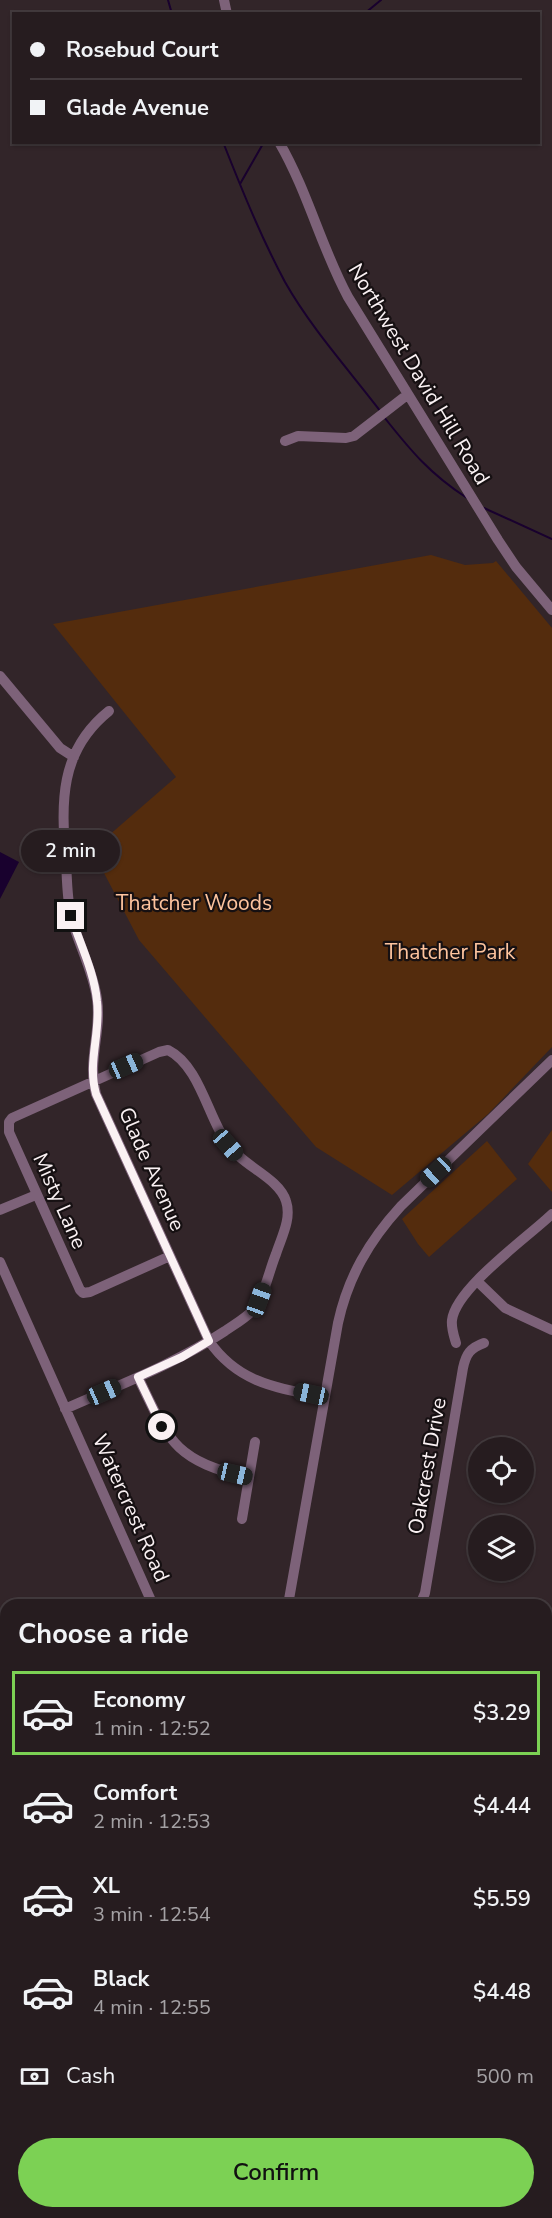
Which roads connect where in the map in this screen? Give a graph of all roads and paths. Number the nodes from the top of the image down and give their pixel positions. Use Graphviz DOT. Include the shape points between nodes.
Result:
graph roads {
  1 [pos="280,144"];
  2 [pos="407,395"];
  3 [pos="285,441"];
  4 [pos="552,610"];
  5 [pos="0,676"];
  6 [pos="109,711"];
  7 [pos="74,757"];
  8 [pos="552,1060"];
  9 [pos="93,1081"];
  10 [pos="36,1196"];
  11 [pos="0,1210"];
  12 [pos="552,1214"];
  13 [pos="170,1256"];
  14 [pos="0,1262"];
  15 [pos="477,1281"];
  16 [pos="552,1330"];
  17 [pos="209,1341"];
  18 [pos="456,1343"];
  19 [pos="483,1343"];
  20 [pos="138,1377"];
  21 [pos="325,1397"];
  22 [pos="65,1409"];
  23 [pos="255,1442"];
  24 [pos="249,1478"];
  25 [pos="242,1519"];
  26 [pos="150,1599"];
  27 [pos="289,1599"];
  28 [pos="422,1599"];
  1 -- 2 [label="street, Northwest David Hill Road" via="298,177 333,270"];
  2 -- 3 [label="street" via="354,436 298,436"];
  2 -- 4 [label="street, Northwest David Hill Road" via="516,567"];
  5 -- 7 [label="street" via="60,748"];
  6 -- 7 [label="street, Glade Avenue" via="90,728"];
  7 -- 9 [label="street, Glade Avenue" via="62,815 71,916 97,1000"];
  8 -- 21 [label="street" via="401,1206 369,1245 343,1303"];
  9 -- 10 [label="street, Misty Lane" via="16,1115 9,1122 9,1132"];
  9 -- 13 [label="street, Glade Avenue"];
  9 -- 17 [label="street" via="159,1052 174,1053 199,1085 228,1145 275,1184 286,1202 287,1223 259,1300 246,1316"];
  10 -- 11 [label="street"];
  10 -- 13 [label="street, Misty Lane" via="83,1293"];
  12 -- 15 [label="street"];
  13 -- 17 [label="street, Glade Avenue"];
  14 -- 22 [label="street, Watercrest Road"];
  15 -- 16 [label="street" via="505,1308"];
  15 -- 18 [label="street" via="455,1309 452,1333"];
  17 -- 20 [label="street"];
  17 -- 21 [label="street, Glade Avenue" via="222,1358 248,1377 263,1384"];
  19 -- 28 [label="street, Oakcrest Drive" via="471,1348 465,1358"];
  20 -- 22 [label="street"];
  20 -- 24 [label="street" via="162,1427 187,1455 218,1470"];
  21 -- 27 [label="street"];
  22 -- 26 [label="street, Watercrest Road"];
  23 -- 24 [label="street"];
  24 -- 25 [label="street"];
}
